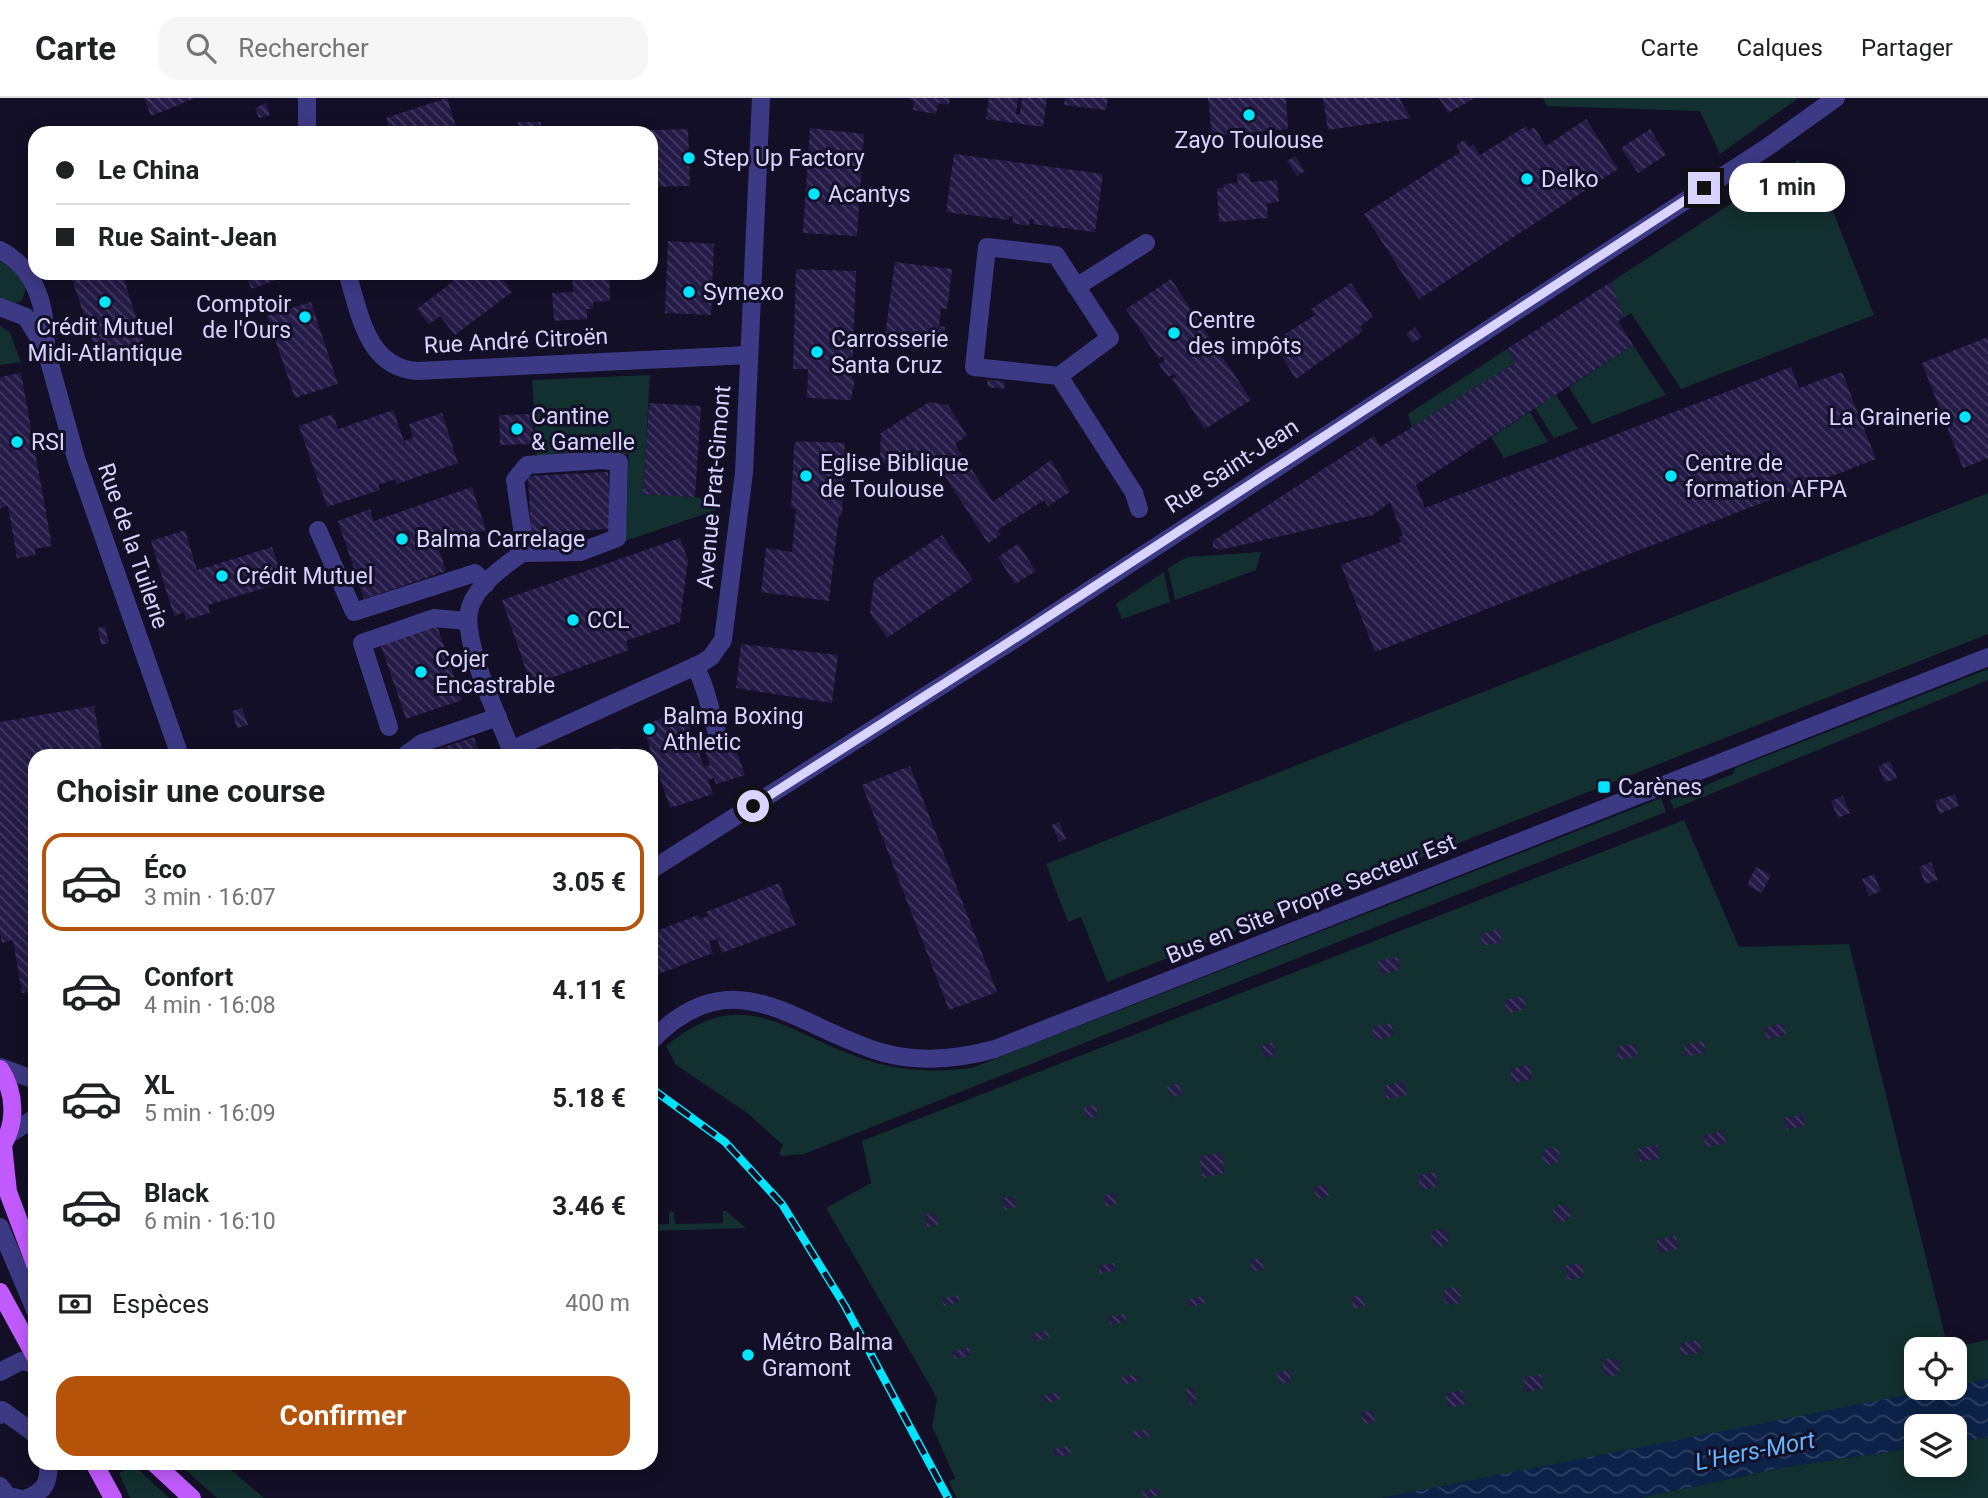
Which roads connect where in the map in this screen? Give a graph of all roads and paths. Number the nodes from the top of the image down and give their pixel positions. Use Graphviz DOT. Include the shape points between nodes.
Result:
graph roads {
  1 [pos="307,98"];
  2 [pos="761,98"];
  3 [pos="1836,98"];
  4 [pos="307,126"];
  5 [pos="1146,243"];
  6 [pos="0,250"];
  7 [pos="28,278"];
  8 [pos="29,280"];
  9 [pos="350,280"];
  10 [pos="1076,287"];
  11 [pos="0,307"];
  12 [pos="46,351"];
  13 [pos="750,355"];
  14 [pos="1059,376"];
  15 [pos="1139,509"];
  16 [pos="318,530"];
  17 [pos="522,553"];
  18 [pos="486,584"];
  19 [pos="468,621"];
  20 [pos="1988,657"];
  21 [pos="695,666"];
  22 [pos="498,717"];
  23 [pos="389,727"];
  24 [pos="719,740"];
  25 [pos="178,749"];
  26 [pos="414,749"];
  27 [pos="510,749"];
  28 [pos="520,749"];
  29 [pos="658,866"];
  30 [pos="658,1035"];
  31 [pos="0,1068"];
  32 [pos="28,1078"];
  33 [pos="28,1124"];
  34 [pos="4,1143"];
  35 [pos="0,1227"];
  36 [pos="28,1245"];
  37 [pos="0,1293"];
  38 [pos="28,1293"];
  39 [pos="28,1343"];
  40 [pos="28,1362"];
  41 [pos="0,1372"];
  42 [pos="0,1415"];
  43 [pos="28,1428"];
  44 [pos="48,1470"];
  45 [pos="97,1470"];
  46 [pos="162,1470"];
  47 [pos="0,1486"];
  48 [pos="18,1498"];
  49 [pos="27,1498"];
  50 [pos="113,1498"];
  51 [pos="192,1498"];
  1 -- 4 [label="street"];
  2 -- 13 [label="street, Avenue Prat-Gimont"];
  3 -- 29 [label="street, Rue Saint-Jean" via="1003,646"];
  5 -- 10 [label="street"];
  6 -- 7 [label="street, Rue de la Tuilerie" via="18,263"];
  8 -- 12 [label="street, Rue de la Tuilerie" via="46,313"];
  9 -- 13 [label="street, Rue André Citroën" via="375,350 397,369"];
  10 -- 14 [label="street" via="1110,338"];
  10 -- 14 [label="street" via="1056,255 987,247 974,367"];
  11 -- 12 [label="street, Rue de la Tuilerie" via="26,317"];
  12 -- 25 [label="street, Rue de la Tuilerie" via="76,458"];
  13 -- 21 [label="street, Avenue Prat-Gimont" via="744,473 725,626 717,650"];
  14 -- 15 [label="street" via="1135,493"];
  16 -- 18 [label="street" via="354,612 475,573"];
  17 -- 17 [label="street" via="515,480 527,465 619,462 617,538 580,552"];
  17 -- 18 [label="street"];
  18 -- 19 [label="street" via="470,606"];
  19 -- 22 [label="street, Avenue Prat-Gimont"];
  19 -- 23 [label="street" via="434,618 362,643"];
  20 -- 30 [label="street, Bus en Site Propre Secteur Est" via="995,1049 960,1057 907,1058 862,1045 770,1006 731,999 689,1010"];
  21 -- 24 [label="street" via="705,684"];
  21 -- 28 [label="street, Avenue Prat-Gimont"];
  22 -- 26 [label="street"];
  22 -- 27 [label="street, Avenue Prat-Gimont"];
  31 -- 32 [label="street"];
  31 -- 34 [label="main road" via="7,1079 13,1117"];
  33 -- 34 [label="street"];
  34 -- 36 [label="main road" via="8,1192"];
  35 -- 38 [label="street"];
  37 -- 39 [label="main road"];
  40 -- 41 [label="street" via="21,1361"];
  42 -- 43 [label="street" via="2,1410"];
  44 -- 49 [label="street" via="47,1484"];
  45 -- 50 [label="main road"];
  46 -- 51 [label="main road"];
  47 -- 48 [label="street" via="8,1496"];
}
